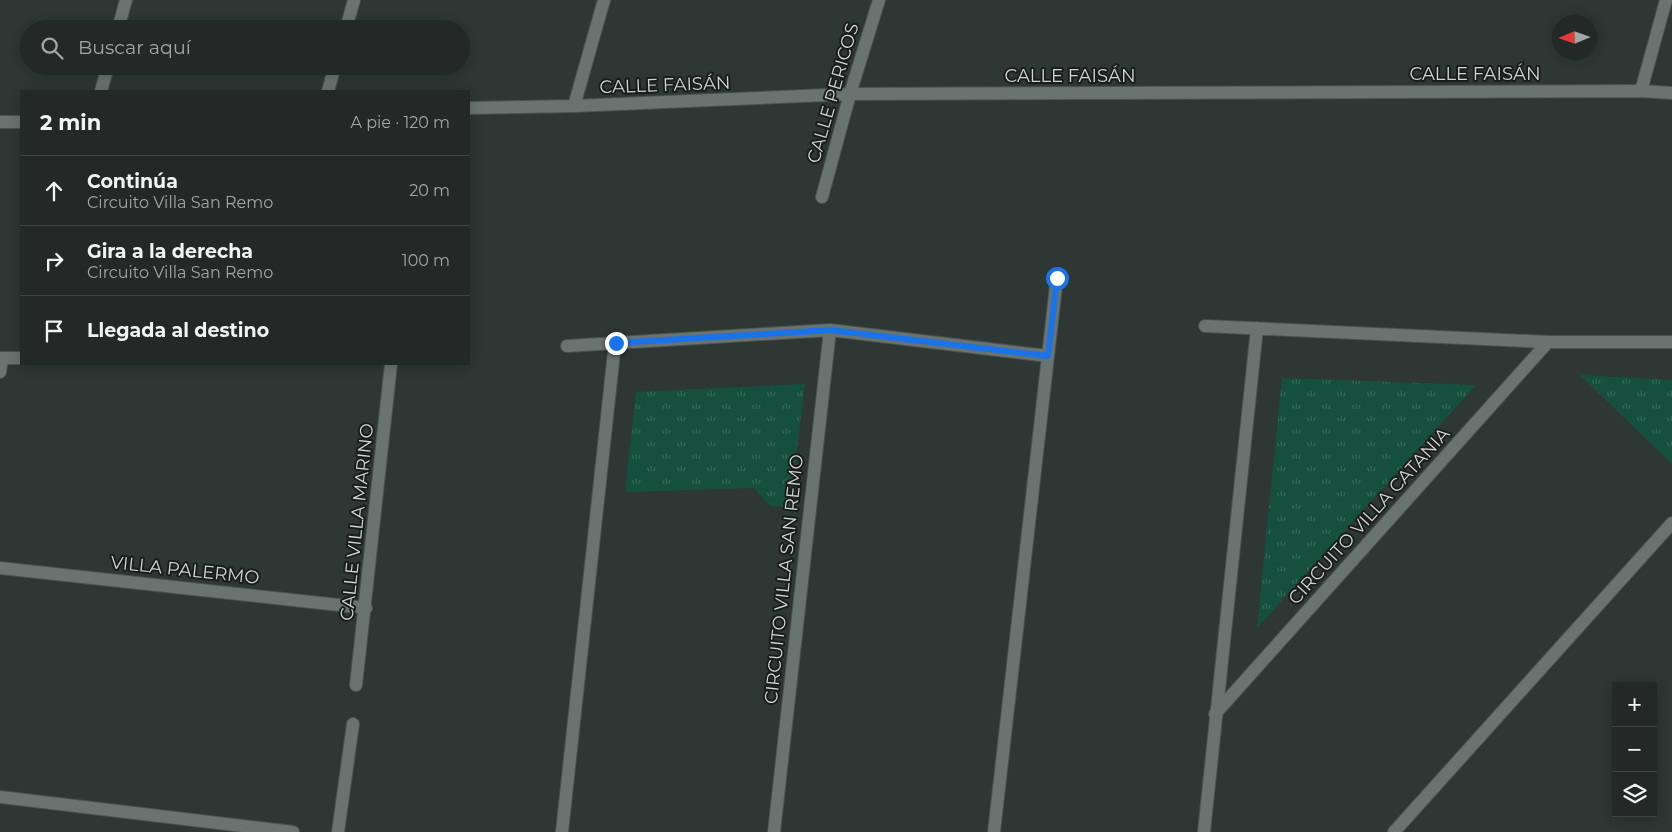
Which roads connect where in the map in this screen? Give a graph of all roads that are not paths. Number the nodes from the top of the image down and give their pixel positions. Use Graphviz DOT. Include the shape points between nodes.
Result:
graph roads {
  1 [pos="126,0"];
  2 [pos="354,0"];
  3 [pos="604,0"];
  4 [pos="879,0"];
  5 [pos="1666,0"];
  6 [pos="120,20"];
  7 [pos="348,20"];
  8 [pos="105,75"];
  9 [pos="332,75"];
  10 [pos="101,90"];
  11 [pos="328,90"];
  12 [pos="1641,91"];
  13 [pos="1672,93"];
  14 [pos="850,94"];
  15 [pos="574,106"];
  16 [pos="470,108"];
  17 [pos="0,122"];
  18 [pos="20,122"];
  19 [pos="822,197"];
  20 [pos="1057,278"];
  21 [pos="1205,326"];
  22 [pos="1257,328"];
  23 [pos="830,330"];
  24 [pos="1548,342"];
  25 [pos="1672,342"];
  26 [pos="616,343"];
  27 [pos="567,346"];
  28 [pos="1048,356"];
  29 [pos="1,358"];
  30 [pos="20,358"];
  31 [pos="391,365"];
  32 [pos="0,372"];
  33 [pos="1672,523"];
  34 [pos="0,568"];
  35 [pos="366,608"];
  36 [pos="356,685"];
  37 [pos="1215,714"];
  38 [pos="353,724"];
  39 [pos="0,797"];
  40 [pos="293,832"];
  41 [pos="338,832"];
  42 [pos="562,832"];
  43 [pos="774,832"];
  44 [pos="994,832"];
  45 [pos="1204,832"];
  46 [pos="1394,832"];
  1 -- 6 [label="street"];
  2 -- 7 [label="street"];
  3 -- 15 [label="street"];
  4 -- 14 [label="street, CALLE PERICOS"];
  5 -- 12 [label="street"];
  8 -- 10 [label="street"];
  9 -- 11 [label="street"];
  12 -- 13 [label="street, CALLE FAISÁN"];
  12 -- 14 [label="street, CALLE FAISÁN"];
  14 -- 15 [label="street, CALLE FAISÁN"];
  14 -- 19 [label="street, CALLE PERICOS"];
  15 -- 16 [label="street, CALLE FAISÁN"];
  17 -- 18 [label="street"];
  20 -- 28 [label="street"];
  21 -- 22 [label="street"];
  22 -- 24 [label="street"];
  22 -- 37 [label="street"];
  23 -- 26 [label="street"];
  23 -- 28 [label="street"];
  23 -- 43 [label="street, CIRCUITO VILLA SAN REMO"];
  24 -- 25 [label="street"];
  24 -- 37 [label="street, CIRCUITO VILLA CATANIA"];
  26 -- 27 [label="street"];
  26 -- 42 [label="street"];
  28 -- 44 [label="street"];
  29 -- 30 [label="street"];
  29 -- 32 [label="street"];
  31 -- 35 [label="street, CALLE VILLA MARINO"];
  33 -- 46 [label="street"];
  34 -- 35 [label="street, VILLA PALERMO"];
  35 -- 36 [label="street, CALLE VILLA MARINO"];
  37 -- 45 [label="street"];
  38 -- 41 [label="street"];
  39 -- 40 [label="street"];
}
